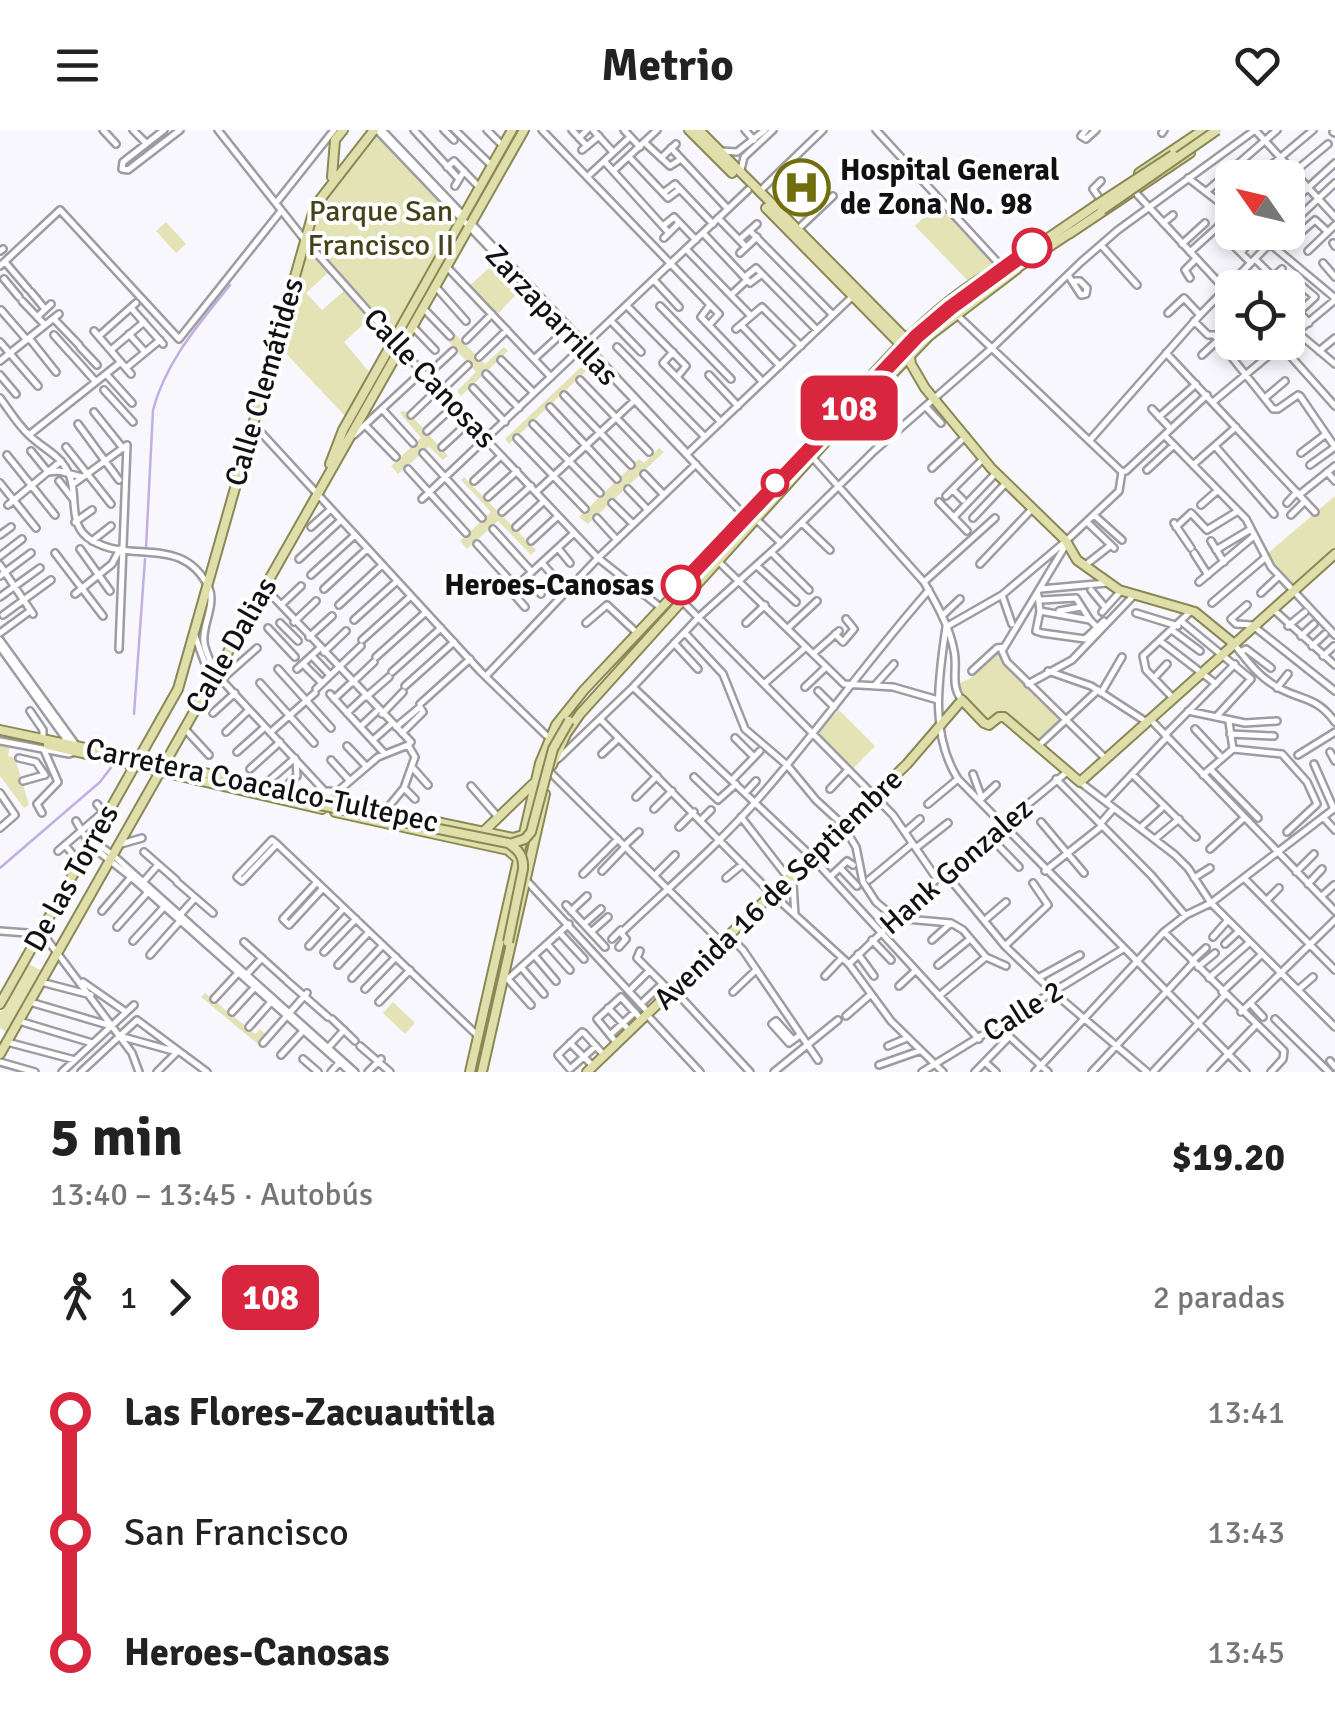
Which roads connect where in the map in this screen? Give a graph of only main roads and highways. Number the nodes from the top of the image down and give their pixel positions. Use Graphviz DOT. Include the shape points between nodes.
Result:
graph roads {
  1 [pos="343,130"];
  2 [pos="377,130"];
  3 [pos="512,130"];
  4 [pos="524,130"];
  5 [pos="689,130"];
  6 [pos="699,130"];
  7 [pos="1204,131"];
  8 [pos="330,183"];
  9 [pos="1100,204"];
  10 [pos="772,211"];
  11 [pos="466,221"];
  12 [pos="1069,234"];
  13 [pos="1015,265"];
  14 [pos="854,295"];
  15 [pos="952,311"];
  16 [pos="921,326"];
  17 [pos="929,336"];
  18 [pos="904,343"];
  19 [pos="910,354"];
  20 [pos="882,366"];
  21 [pos="890,375"];
  22 [pos="828,435"];
  23 [pos="805,448"];
  24 [pos="813,458"];
  25 [pos="322,484"];
  26 [pos="1335,554"];
  27 [pos="208,586"];
  28 [pos="1233,643"];
  29 [pos="611,678"];
  30 [pos="0,735"];
  31 [pos="74,748"];
  32 [pos="136,764"];
  33 [pos="160,769"];
  34 [pos="536,780"];
  35 [pos="226,783"];
  36 [pos="290,793"];
  37 [pos="397,818"];
  38 [pos="378,821"];
  39 [pos="479,831"];
  40 [pos="524,834"];
  41 [pos="476,842"];
  42 [pos="518,859"];
  43 [pos="0,1004"];
  44 [pos="481,1040"];
  45 [pos="0,1059"];
  46 [pos="590,1069"];
  47 [pos="470,1072"];
  48 [pos="482,1072"];
  1 -- 8 [label="main road, Calle Clemátides" via="335,140"];
  2 -- 8 [label="main road, Calle Clemátides"];
  3 -- 11 [label="main road"];
  4 -- 11 [label="main road"];
  5 -- 10 [label="main road"];
  6 -- 10 [label="main road"];
  7 -- 9 [label="main road, bridge"];
  7 -- 9 [label="main road"];
  7 -- 12 [label="main road" via="1203,144"];
  8 -- 27 [label="main road, Calle Clemátides" via="304,239"];
  9 -- 12 [label="main road"];
  9 -- 13 [label="main road"];
  10 -- 14 [label="main road"];
  10 -- 14 [label="main road"];
  11 -- 25 [label="main road"];
  11 -- 25 [label="main road" via="343,430"];
  12 -- 13 [label="main road"];
  13 -- 15 [label="main road"];
  13 -- 16 [label="main road" via="1001,266"];
  14 -- 18 [label="main road"];
  15 -- 17 [label="main road"];
  15 -- 22 [label="main road, bridge"];
  16 -- 17 [label="main road" via="920,334"];
  16 -- 18 [label="main road"];
  17 -- 19 [label="main road"];
  18 -- 19 [label="main road"];
  18 -- 20 [label="main road"];
  19 -- 21 [label="main road"];
  19 -- 28 [label="main road" via="917,376 983,459 1078,560 1122,590 1191,611"];
  20 -- 21 [label="main road"];
  20 -- 23 [label="main road"];
  21 -- 24 [label="main road"];
  22 -- 23 [label="main road"];
  22 -- 24 [label="main road"];
  23 -- 34 [label="main road" via="565,713 547,737"];
  24 -- 29 [label="main road"];
  25 -- 33 [label="main road, Calle Dalias"];
  26 -- 28 [label="main road"];
  27 -- 32 [label="main road, De las Torres" via="178,689"];
  28 -- 46 [label="main road, Avenida 16 de Septiembre" via="1080,782 1004,717 984,723 962,700 906,764"];
  29 -- 37 [label="main road, bridge" via="569,721 553,749 531,832 520,842"];
  29 -- 48 [label="main road" via="572,724 553,772"];
  30 -- 31 [label="main road, Carretera Coacalco-Tultepec"];
  30 -- 31 [label="main road, Carretera Coacalco-Tultepec"];
  31 -- 32 [label="main road, Carretera Coacalco-Tultepec"];
  32 -- 33 [label="main road, Carretera Coacalco-Tultepec"];
  32 -- 43 [label="main road, De las Torres"];
  33 -- 35 [label="main road, Carretera Coacalco-Tultepec"];
  33 -- 45 [label="main road, Calle Dalias"];
  34 -- 39 [label="main road"];
  34 -- 40 [label="main road"];
  35 -- 36 [label="main road, Carretera Coacalco-Tultepec"];
  35 -- 38 [label="main road, Carretera Coacalco-Tultepec"];
  36 -- 37 [label="main road, Carretera Coacalco-Tultepec" via="387,808"];
  36 -- 44 [label="main road, bridge" via="315,804 508,843 519,852 524,869"];
  37 -- 38 [label="main road"];
  37 -- 39 [label="main road, Carretera Coacalco-Tultepec"];
  38 -- 41 [label="main road, Carretera Coacalco-Tultepec"];
  39 -- 40 [label="main road, Carretera Coacalco-Tultepec"];
  39 -- 41 [label="main road"];
  40 -- 42 [label="main road"];
  41 -- 42 [label="main road, Carretera Coacalco-Tultepec" via="512,851"];
  42 -- 44 [label="main road"];
  44 -- 47 [label="main road"];
  44 -- 48 [label="main road"];
}
